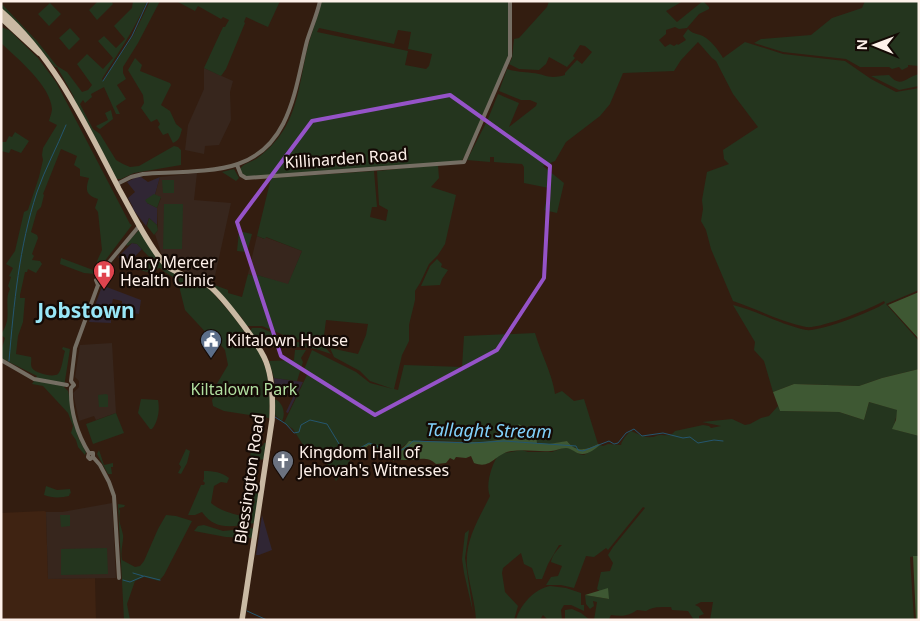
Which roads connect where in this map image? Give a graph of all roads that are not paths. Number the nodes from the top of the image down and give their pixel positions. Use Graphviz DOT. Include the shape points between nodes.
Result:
graph roads {
  1 [pos="320,1"];
  2 [pos="510,1"];
  3 [pos="2,14"];
  4 [pos="1,24"];
  5 [pos="23,39"];
  6 [pos="48,62"];
  7 [pos="237,165"];
  8 [pos="117,184"];
  9 [pos="140,225"];
  10 [pos="1,360"];
  11 [pos="71,381"];
  12 [pos="67,385"];
  13 [pos="71,388"];
  14 [pos="119,578"];
  15 [pos="242,620"];
  1 -- 7 [label="street" via="287,119 263,151"];
  2 -- 7 [label="street, Killinarden Road" via="510,56 464,162 246,178 240,175"];
  3 -- 5 [label="main road, Blessington Road"];
  3 -- 6 [label="main road, Blessington Road" via="32,40"];
  4 -- 5 [label="main road"];
  5 -- 6 [label="main road, Blessington Road"];
  6 -- 8 [label="main road, Blessington Road"];
  7 -- 8 [label="street" via="143,174"];
  8 -- 9 [label="main road, Blessington Road"];
  9 -- 11 [label="street" via="105,267 102,283 98,284 75,348"];
  9 -- 15 [label="main road, Blessington Road" via="163,262 178,274 214,290 240,320 265,358 269,372 272,420"];
  10 -- 12 [label="street" via="31,377"];
  11 -- 12 [label="street"];
  11 -- 13 [label="street" via="74,384"];
  12 -- 13 [label="street"];
  13 -- 14 [label="street" via="79,433 109,482 115,502"];
}
